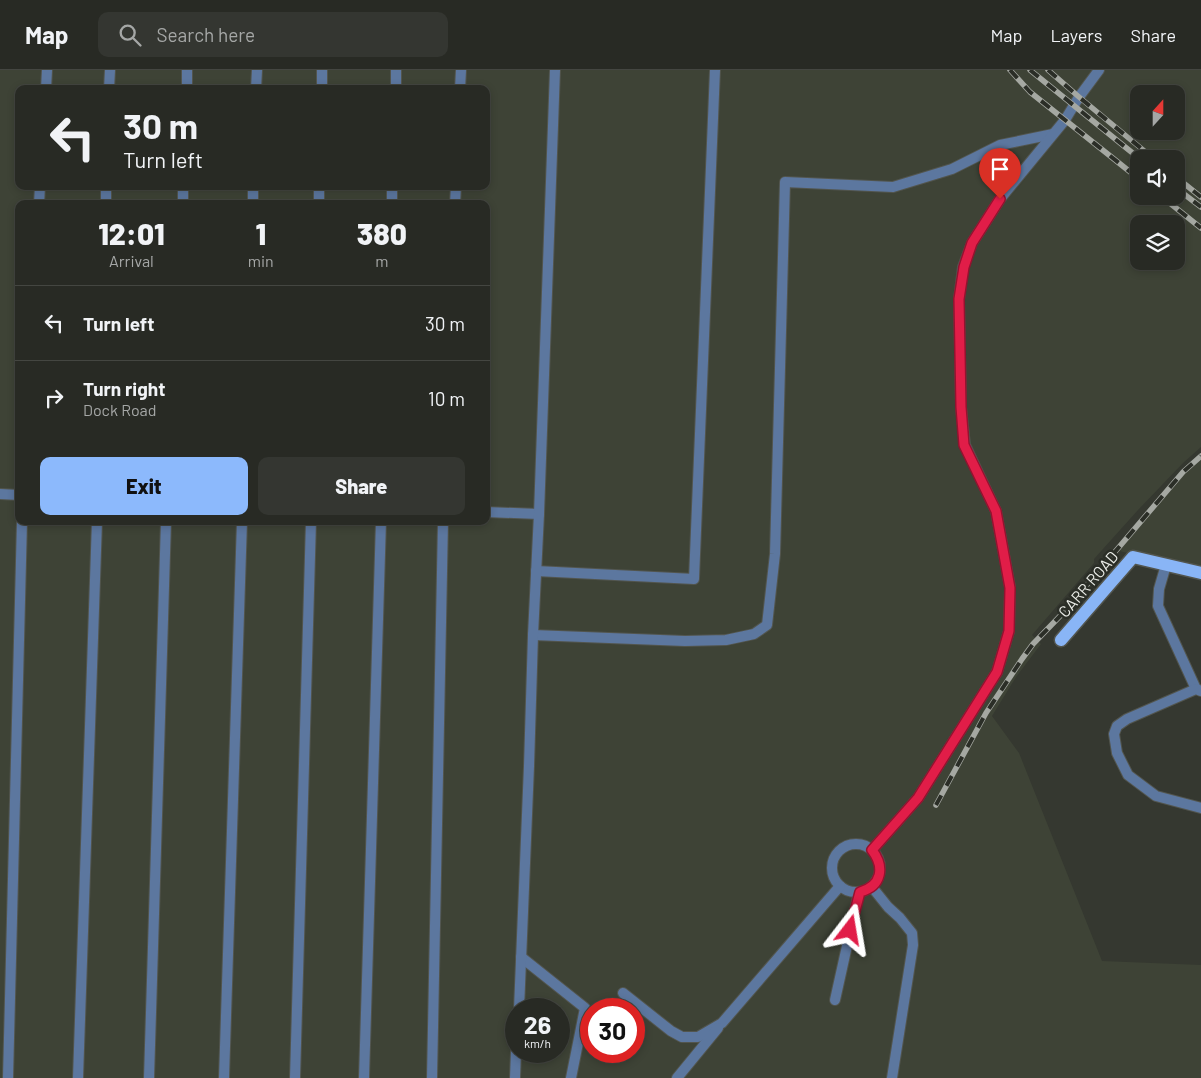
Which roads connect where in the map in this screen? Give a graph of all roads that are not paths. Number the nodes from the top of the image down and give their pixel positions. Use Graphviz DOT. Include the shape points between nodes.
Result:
graph roads {
  1 [pos="47,70"];
  2 [pos="110,70"];
  3 [pos="187,70"];
  4 [pos="257,70"];
  5 [pos="322,70"];
  6 [pos="396,70"];
  7 [pos="461,70"];
  8 [pos="555,70"];
  9 [pos="714,70"];
  10 [pos="1099,70"];
  11 [pos="46,85"];
  12 [pos="109,85"];
  13 [pos="186,85"];
  14 [pos="256,85"];
  15 [pos="322,85"];
  16 [pos="396,85"];
  17 [pos="460,85"];
  18 [pos="1053,134"];
  19 [pos="0,494"];
  20 [pos="15,495"];
  21 [pos="490,512"];
  22 [pos="539,514"];
  23 [pos="22,525"];
  24 [pos="97,525"];
  25 [pos="166,525"];
  26 [pos="242,525"];
  27 [pos="311,525"];
  28 [pos="380,525"];
  29 [pos="443,525"];
  30 [pos="1166,564"];
  31 [pos="536,571"];
  32 [pos="1201,573"];
  33 [pos="533,635"];
  34 [pos="1061,640"];
  35 [pos="1198,690"];
  36 [pos="1201,808"];
  37 [pos="872,850"];
  38 [pos="840,886"];
  39 [pos="872,886"];
  40 [pos="860,892"];
  41 [pos="521,957"];
  42 [pos="623,993"];
  43 [pos="519,998"];
  44 [pos="835,1000"];
  45 [pos="722,1023"];
  46 [pos="516,1063"];
  47 [pos="8,1078"];
  48 [pos="78,1078"];
  49 [pos="149,1078"];
  50 [pos="224,1078"];
  51 [pos="295,1078"];
  52 [pos="364,1078"];
  53 [pos="432,1078"];
  54 [pos="515,1078"];
  55 [pos="571,1078"];
  56 [pos="677,1078"];
  57 [pos="892,1078"];
  1 -- 11 [label="street"];
  2 -- 12 [label="street"];
  3 -- 13 [label="street"];
  4 -- 14 [label="street"];
  5 -- 15 [label="street"];
  6 -- 16 [label="street"];
  7 -- 17 [label="street"];
  8 -- 22 [label="street"];
  9 -- 31 [label="street" via="694,579"];
  10 -- 18 [label="street"];
  18 -- 33 [label="street" via="1000,145 952,169 893,187 785,182 774,554 767,625 754,634 726,640"];
  18 -- 37 [label="street" via="1000,199 972,243 959,299 964,445 996,511 1010,588 1009,631 997,672 918,798"];
  19 -- 20 [label="street"];
  21 -- 22 [label="street"];
  22 -- 31 [label="street"];
  23 -- 47 [label="street"];
  24 -- 48 [label="street"];
  25 -- 49 [label="street"];
  26 -- 50 [label="street"];
  27 -- 51 [label="street"];
  28 -- 52 [label="street"];
  29 -- 53 [label="street"];
  30 -- 32 [label="main road, CARR ROAD"];
  30 -- 34 [label="main road, CARR ROAD" via="1133,557"];
  30 -- 35 [label="street" via="1158,606"];
  31 -- 33 [label="street"];
  33 -- 41 [label="street"];
  35 -- 36 [label="street" via="1127,719 1117,726 1114,734 1117,753 1128,775 1156,796"];
  37 -- 38 [label="street" via="856,844 841,850 832,872"];
  37 -- 39 [label="street" via="880,865 880,874"];
  38 -- 40 [label="street" via="851,892"];
  38 -- 45 [label="street"];
  39 -- 40 [label="street"];
  39 -- 57 [label="street" via="912,933 913,945"];
  40 -- 44 [label="street"];
  41 -- 43 [label="street"];
  41 -- 55 [label="street" via="585,1008"];
  42 -- 45 [label="street" via="682,1037 698,1037"];
  45 -- 56 [label="street"];
  46 -- 54 [label="street"];
}
